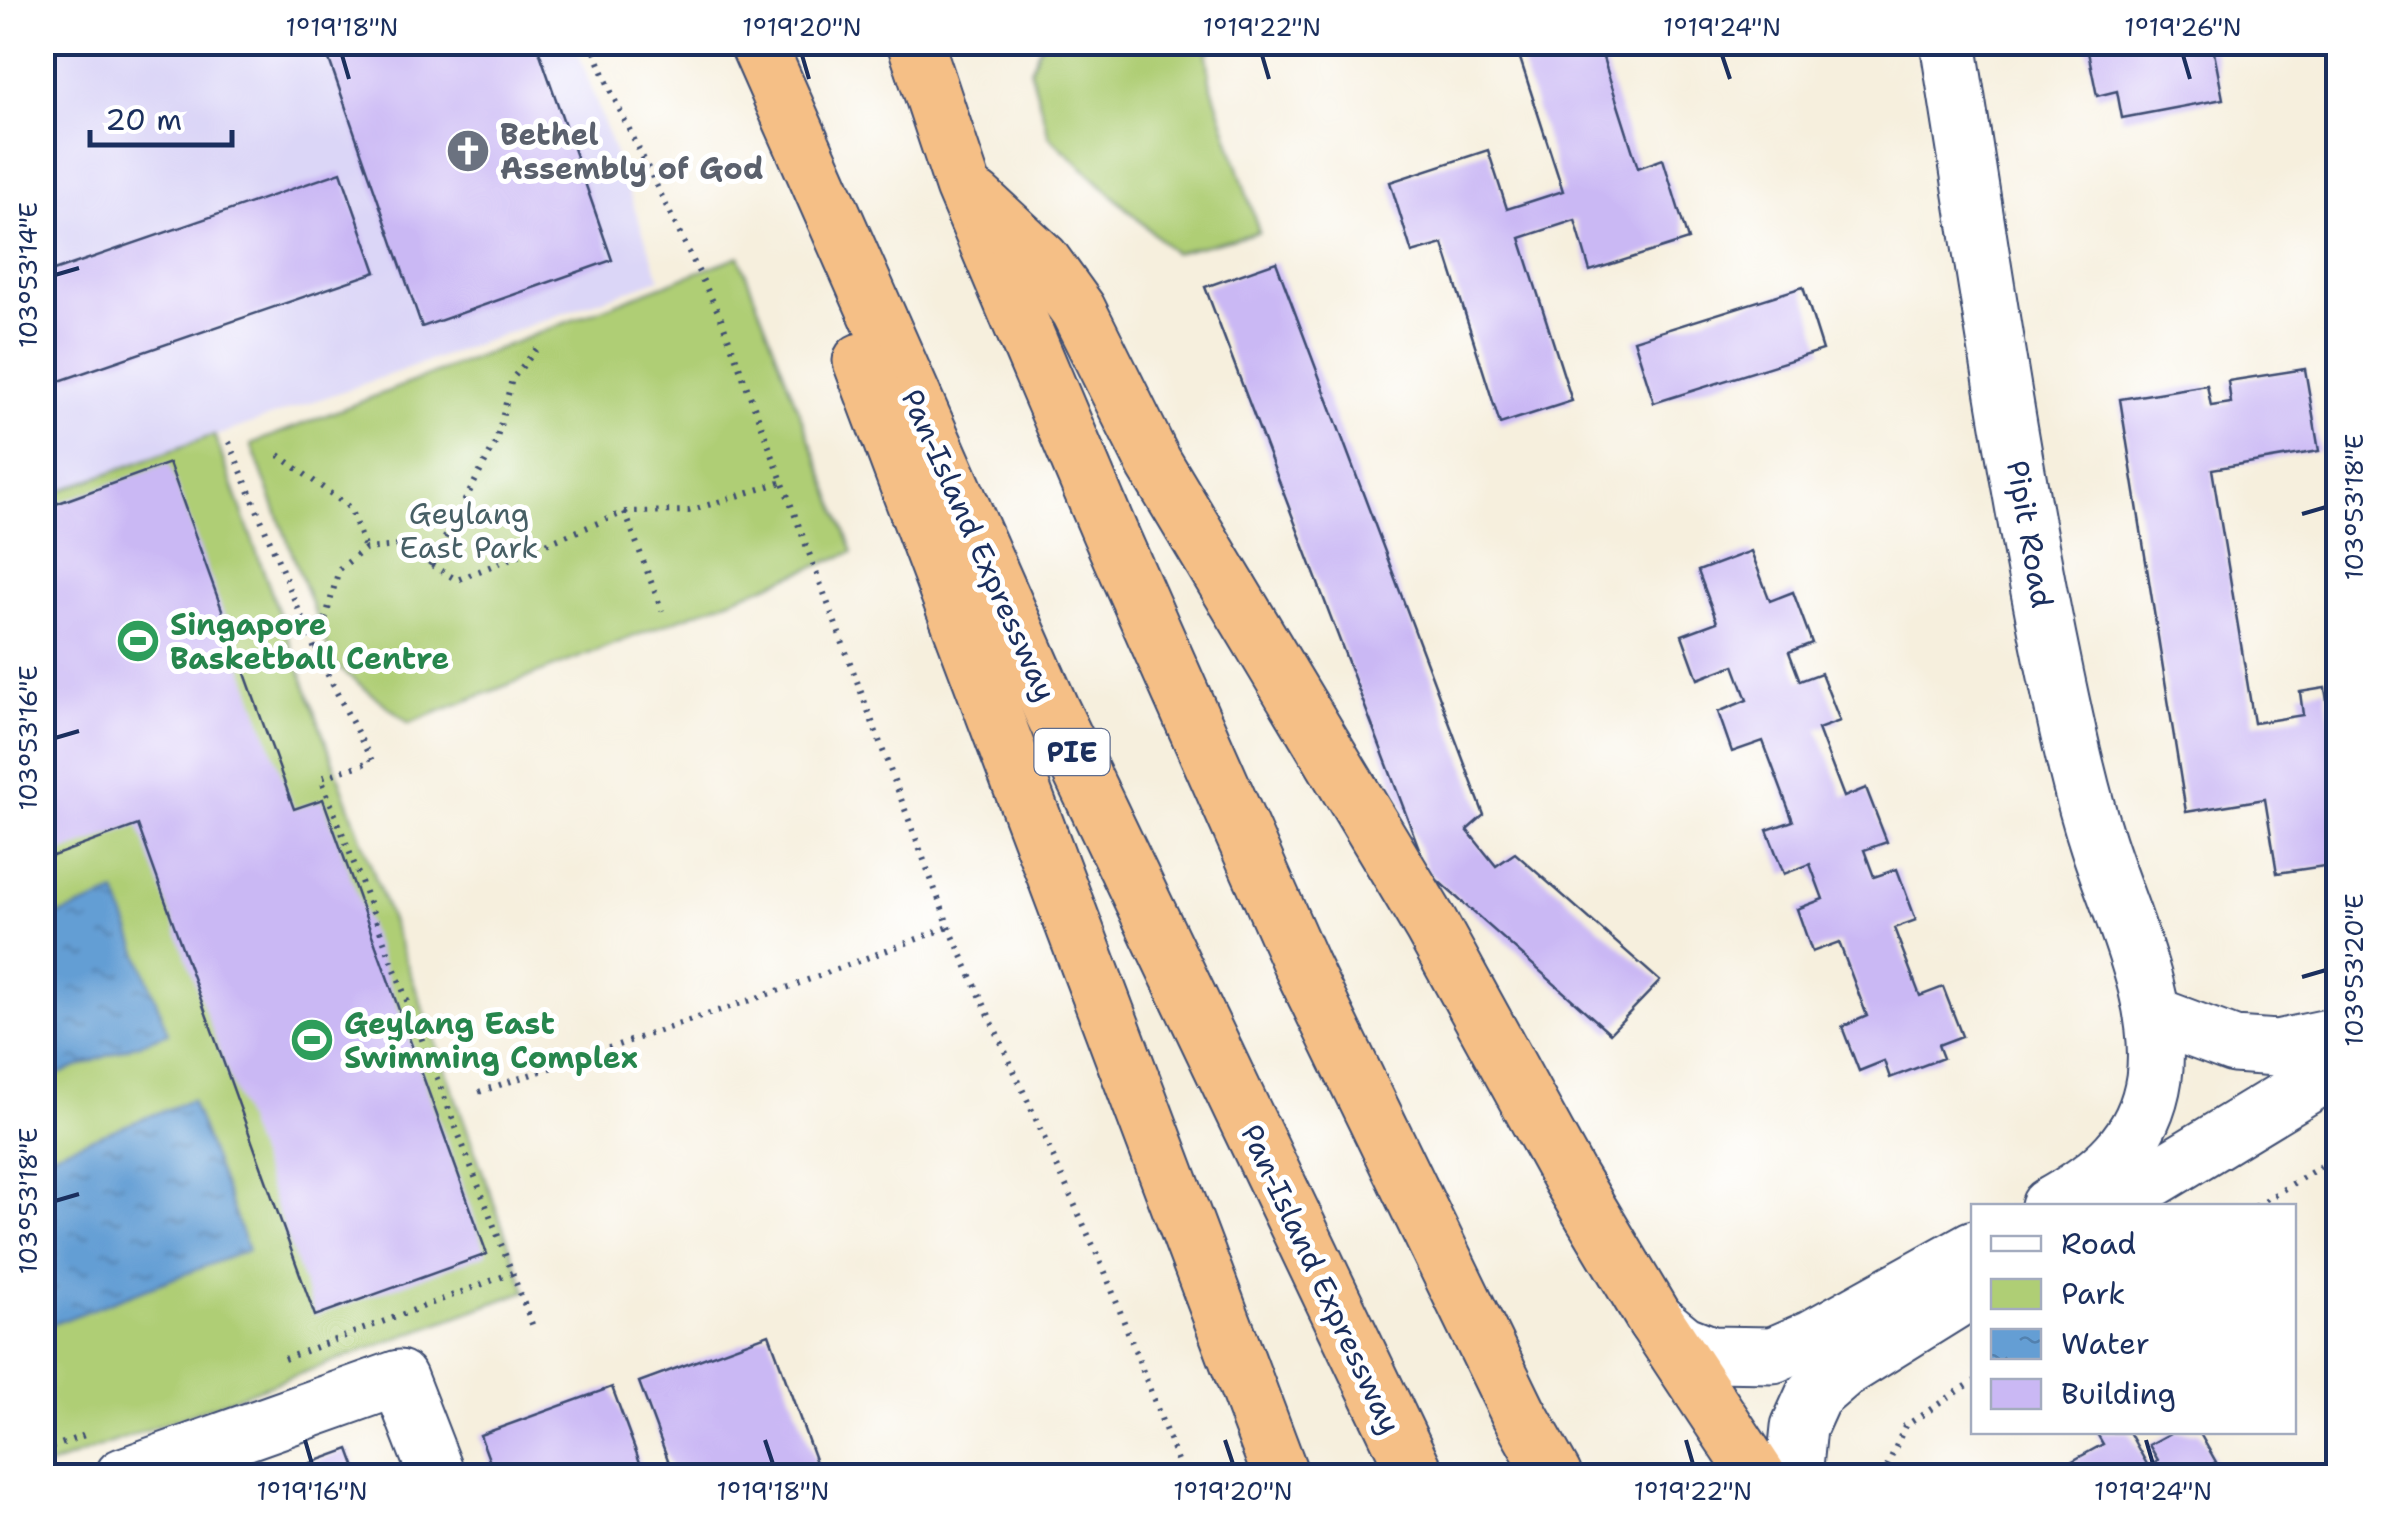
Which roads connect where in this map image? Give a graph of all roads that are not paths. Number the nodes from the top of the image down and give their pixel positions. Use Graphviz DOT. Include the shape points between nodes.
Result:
graph roads {
  1 [pos="756,42"];
  2 [pos="915,42"];
  3 [pos="1948,42"];
  4 [pos="963,186"];
  5 [pos="2154,1015"];
  6 [pos="2338,1034"];
  7 [pos="2338,1068"];
  8 [pos="2052,1204"];
  9 [pos="2112,1204"];
  10 [pos="1971,1250"];
  11 [pos="1971,1291"];
  12 [pos="1655,1320"];
  13 [pos="1410,1465"];
  14 [pos="124,1476"];
  15 [pos="437,1476"];
  16 [pos="1281,1476"];
  17 [pos="1554,1476"];
  18 [pos="1758,1476"];
  19 [pos="1794,1476"];
  1 -- 13 [label="highway, Pan-Island Expressway / PIE" via="1051,709"];
  1 -- 16 [label="highway" via="872,395"];
  2 -- 4 [label="highway"];
  3 -- 5 [label="street, Pipit Road" via="2056,677 2096,839"];
  4 -- 12 [label="highway" via="1042,260 1078,310 1154,463 1431,926"];
  4 -- 17 [label="highway" via="1302,967"];
  5 -- 6 [label="street" via="2234,1045 2278,1048"];
  5 -- 8 [label="street, Pipit Road" via="2154,1079 2136,1135 2106,1168"];
  7 -- 9 [label="street"];
  10 -- 12 [label="street" via="1773,1355 1711,1354"];
  11 -- 19 [label="street" via="1813,1396 1798,1426"];
  12 -- 18 [label="highway"];
  14 -- 15 [label="street" via="400,1378"];
}
